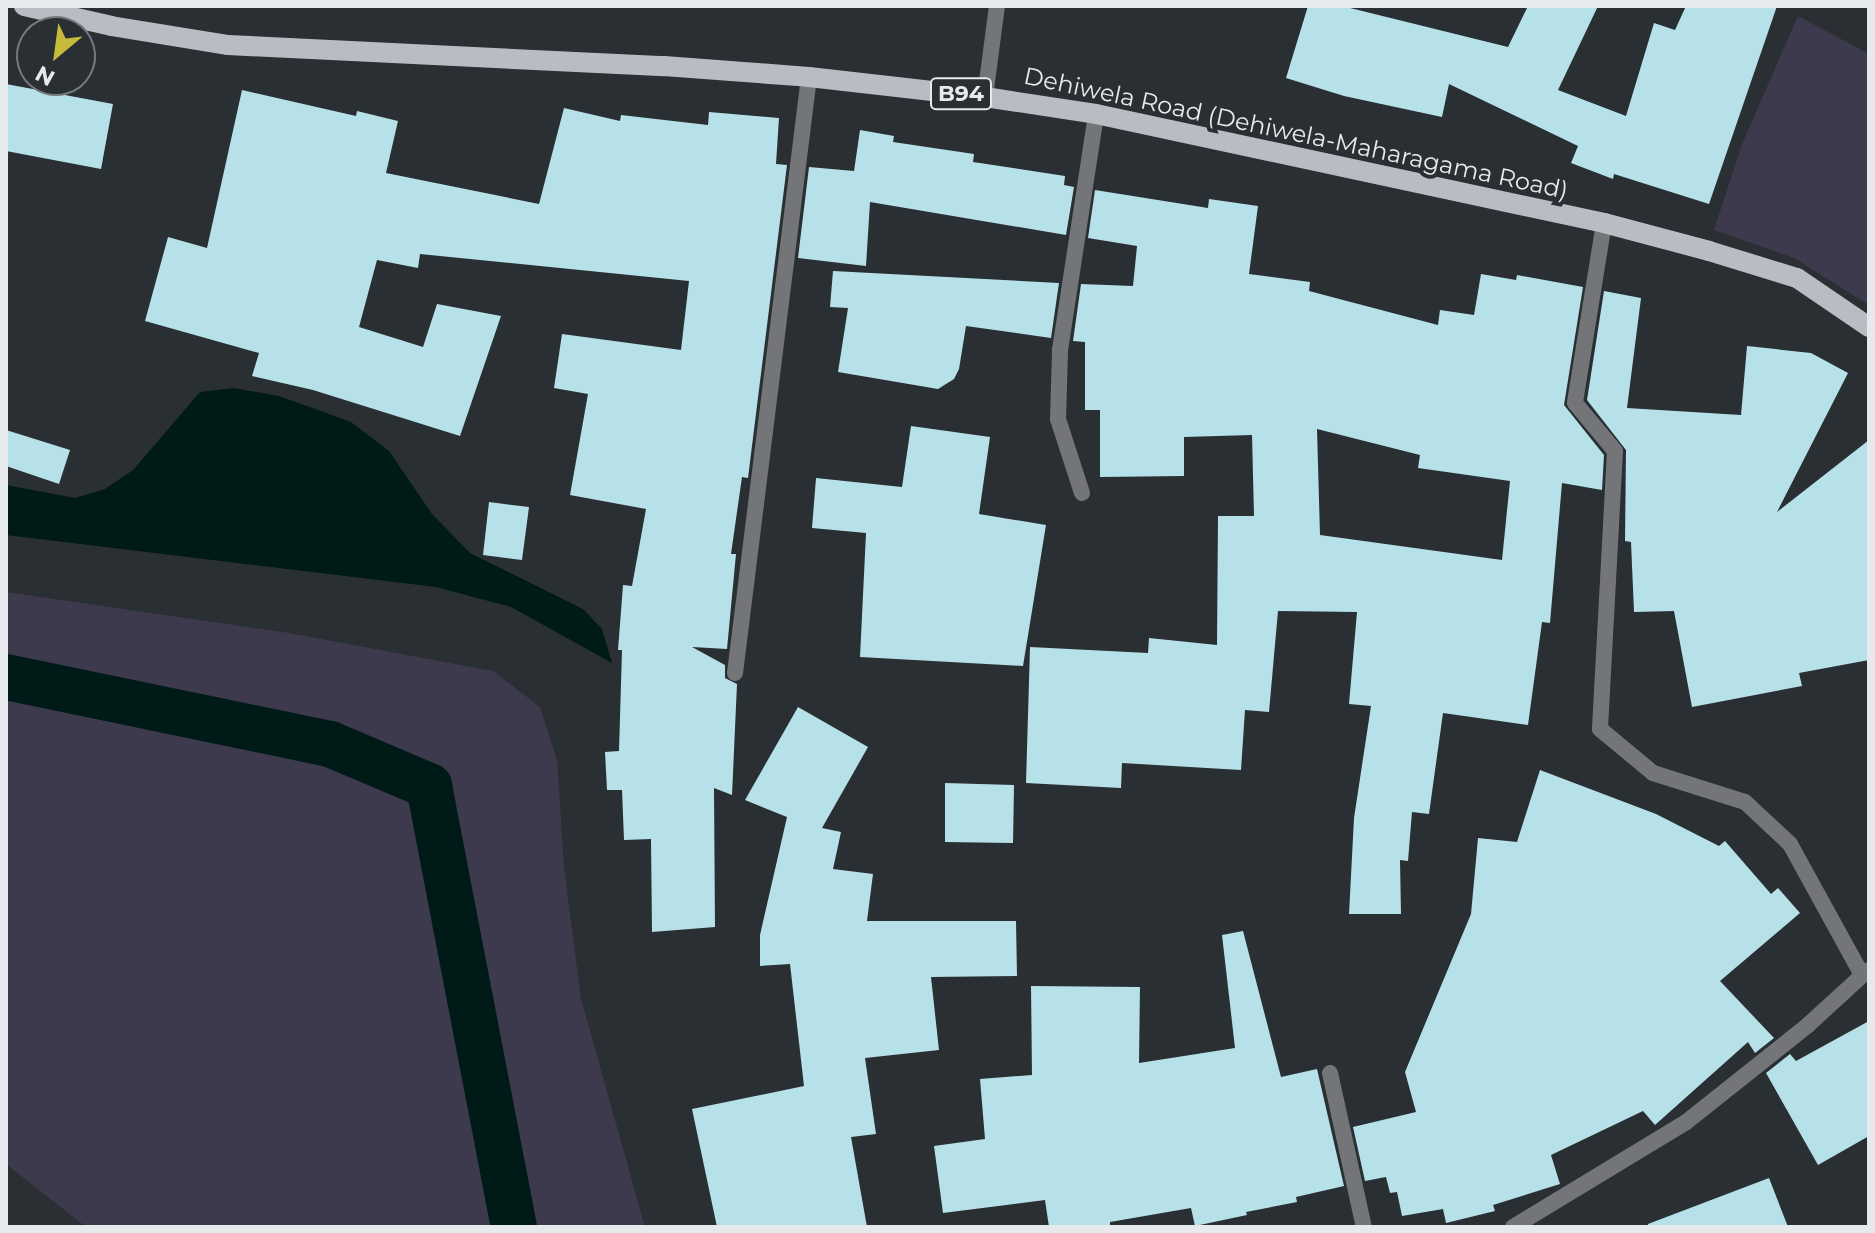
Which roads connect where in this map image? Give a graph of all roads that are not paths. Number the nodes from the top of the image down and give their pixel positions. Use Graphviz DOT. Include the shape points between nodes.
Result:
graph roads {
  1 [pos="24,6"];
  2 [pos="997,6"];
  3 [pos="809,77"];
  4 [pos="985,97"];
  5 [pos="1096,114"];
  6 [pos="1604,223"];
  7 [pos="1869,327"];
  8 [pos="1082,493"];
  9 [pos="735,673"];
  10 [pos="1866,972"];
  11 [pos="1330,1073"];
  12 [pos="1364,1227"];
  13 [pos="1513,1227"];
  1 -- 3 [label="main road, Dehiwela Road (Dehiwela-Maharagama Road) / B94" via="228,45"];
  2 -- 4 [label="street"];
  3 -- 4 [label="main road, Dehiwela Road (Dehiwela-Maharagama Road) / B94"];
  3 -- 9 [label="street"];
  4 -- 5 [label="main road, Dehiwela Road (Dehiwela-Maharagama Road) / B94"];
  5 -- 6 [label="main road, Dehiwela Road (Dehiwela-Maharagama Road) / B94"];
  5 -- 8 [label="street" via="1060,350 1058,419"];
  6 -- 7 [label="main road, Dehiwela Road (Dehiwela-Maharagama Road) / B94" via="1797,278"];
  6 -- 10 [label="street" via="1575,403 1615,451 1600,729 1653,773 1745,802 1790,844"];
  10 -- 13 [label="street" via="1685,1123"];
  11 -- 12 [label="street"];
}
